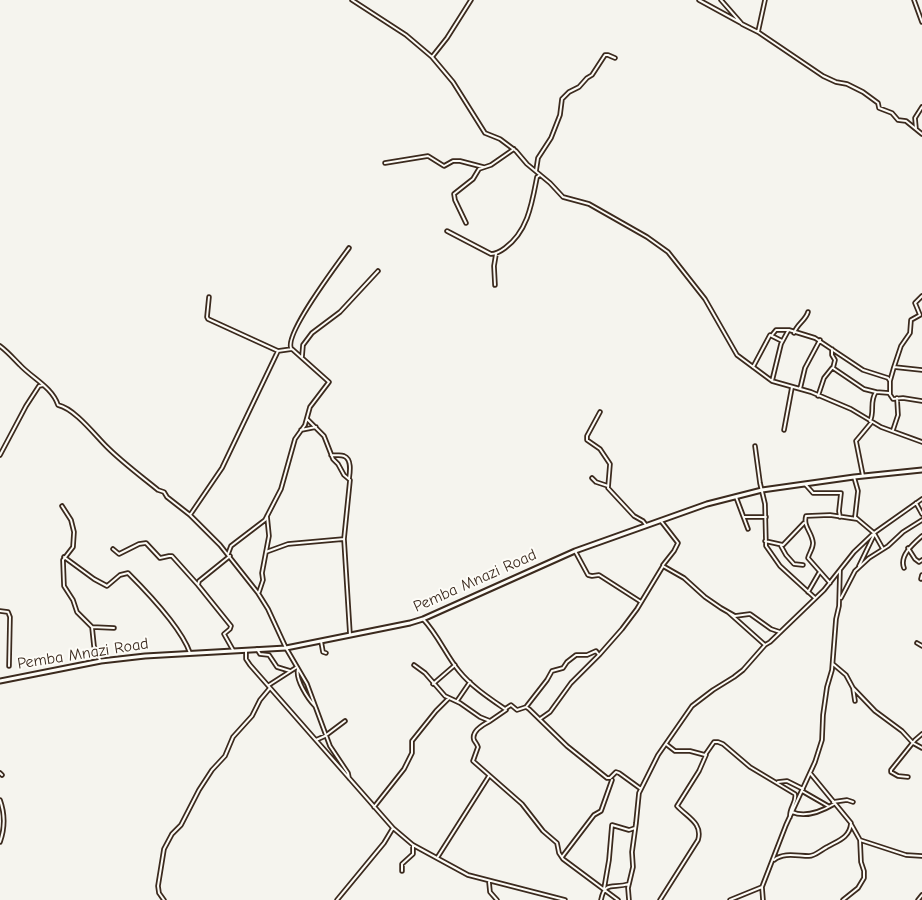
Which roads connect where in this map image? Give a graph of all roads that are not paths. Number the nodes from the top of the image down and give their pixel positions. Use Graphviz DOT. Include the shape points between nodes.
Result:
graph roads {
  1 [pos="352,0"];
  2 [pos="471,0"];
  3 [pos="699,0"];
  4 [pos="721,0"];
  5 [pos="765,0"];
  6 [pos="914,0"];
  7 [pos="922,22"];
  8 [pos="742,24"];
  9 [pos="758,32"];
  10 [pos="432,56"];
  11 [pos="615,58"];
  12 [pos="922,107"];
  13 [pos="916,128"];
  14 [pos="921,132"];
  15 [pos="514,149"];
  16 [pos="385,163"];
  17 [pos="483,167"];
  18 [pos="536,171"];
  19 [pos="540,175"];
  20 [pos="466,224"];
  21 [pos="447,231"];
  22 [pos="349,248"];
  23 [pos="496,254"];
  24 [pos="378,270"];
  25 [pos="495,285"];
  26 [pos="922,296"];
  27 [pos="209,297"];
  28 [pos="808,312"];
  29 [pos="789,330"];
  30 [pos="794,333"];
  31 [pos="772,335"];
  32 [pos="820,340"];
  33 [pos="782,341"];
  34 [pos="0,346"];
  35 [pos="291,348"];
  36 [pos="832,350"];
  37 [pos="278,351"];
  38 [pos="302,357"];
  39 [pos="753,367"];
  40 [pos="894,367"];
  41 [pos="833,368"];
  42 [pos="922,370"];
  43 [pos="772,381"];
  44 [pos="890,381"];
  45 [pos="43,385"];
  46 [pos="792,387"];
  47 [pos="800,390"];
  48 [pos="876,392"];
  49 [pos="890,394"];
  50 [pos="818,396"];
  51 [pos="897,398"];
  52 [pos="922,401"];
  53 [pos="600,412"];
  54 [pos="307,420"];
  55 [pos="871,422"];
  56 [pos="316,427"];
  57 [pos="302,430"];
  58 [pos="784,430"];
  59 [pos="893,430"];
  60 [pos="922,442"];
  61 [pos="755,446"];
  62 [pos="330,454"];
  63 [pos="0,455"];
  64 [pos="922,470"];
  65 [pos="863,476"];
  66 [pos="854,477"];
  67 [pos="592,478"];
  68 [pos="350,479"];
  69 [pos="805,484"];
  70 [pos="608,486"];
  71 [pos="762,490"];
  72 [pos="736,497"];
  73 [pos="922,499"];
  74 [pos="916,503"];
  75 [pos="62,506"];
  76 [pos="922,514"];
  77 [pos="190,515"];
  78 [pos="266,516"];
  79 [pos="744,517"];
  80 [pos="766,517"];
  81 [pos="840,517"];
  82 [pos="660,519"];
  83 [pos="857,519"];
  84 [pos="922,520"];
  85 [pos="804,523"];
  86 [pos="646,525"];
  87 [pos="748,529"];
  88 [pos="874,534"];
  89 [pos="922,536"];
  90 [pos="344,539"];
  91 [pos="765,541"];
  92 [pos="781,546"];
  93 [pos="908,548"];
  94 [pos="113,549"];
  95 [pos="884,549"];
  96 [pos="575,551"];
  97 [pos="266,552"];
  98 [pos="229,555"];
  99 [pos="64,557"];
  100 [pos="922,560"];
  101 [pos="664,565"];
  102 [pos="803,565"];
  103 [pos="858,568"];
  104 [pos="904,568"];
  105 [pos="840,570"];
  106 [pos="819,572"];
  107 [pos="922,575"];
  108 [pos="921,579"];
  109 [pos="830,583"];
  110 [pos="198,585"];
  111 [pos="808,592"];
  112 [pos="258,593"];
  113 [pos="816,598"];
  114 [pos="840,600"];
  115 [pos="641,602"];
  116 [pos="726,610"];
  117 [pos="0,611"];
  118 [pos="423,619"];
  119 [pos="92,627"];
  120 [pos="114,628"];
  121 [pos="780,632"];
  122 [pos="350,635"];
  123 [pos="320,641"];
  124 [pos="916,643"];
  125 [pos="765,645"];
  126 [pos="922,646"];
  127 [pos="286,648"];
  128 [pos="256,649"];
  129 [pos="233,650"];
  130 [pos="246,650"];
  131 [pos="190,653"];
  132 [pos="326,653"];
  133 [pos="599,655"];
  134 [pos="100,661"];
  135 [pos="832,664"];
  136 [pos="414,665"];
  137 [pos="8,666"];
  138 [pos="455,666"];
  139 [pos="298,667"];
  140 [pos="290,671"];
  141 [pos="0,681"];
  142 [pos="470,682"];
  143 [pos="433,684"];
  144 [pos="270,686"];
  145 [pos="853,688"];
  146 [pos="449,698"];
  147 [pos="855,701"];
  148 [pos="457,702"];
  149 [pos="526,707"];
  150 [pos="316,708"];
  151 [pos="507,708"];
  152 [pos="540,719"];
  153 [pos="345,721"];
  154 [pos="490,721"];
  155 [pos="922,734"];
  156 [pos="325,736"];
  157 [pos="316,740"];
  158 [pos="913,743"];
  159 [pos="666,744"];
  160 [pos="922,748"];
  161 [pos="706,754"];
  162 [pos="810,773"];
  163 [pos="490,775"];
  164 [pos="908,777"];
  165 [pos="349,778"];
  166 [pos="612,780"];
  167 [pos="776,782"];
  168 [pos="641,789"];
  169 [pos="802,790"];
  170 [pos="0,800"];
  171 [pos="853,802"];
  172 [pos="833,803"];
  173 [pos="374,807"];
  174 [pos="829,807"];
  175 [pos="792,812"];
  176 [pos="790,817"];
  177 [pos="851,824"];
  178 [pos="392,828"];
  179 [pos="635,828"];
  180 [pos="860,840"];
  181 [pos="0,842"];
  182 [pos="413,845"];
  183 [pos="922,856"];
  184 [pos="562,857"];
  185 [pos="437,858"];
  186 [pos="773,861"];
  187 [pos="402,871"];
  188 [pos="489,882"];
  189 [pos="629,884"];
  190 [pos="762,887"];
  191 [pos="604,889"];
  192 [pos="922,895"];
  193 [pos="164,900"];
  194 [pos="337,900"];
  195 [pos="497,900"];
  196 [pos="565,900"];
  197 [pos="601,900"];
  198 [pos="618,900"];
  199 [pos="629,900"];
  200 [pos="660,900"];
  201 [pos="730,900"];
  202 [pos="762,900"];
  203 [pos="843,900"];
  204 [pos="918,900"];
  1 -- 10 [label="street" via="406,34"];
  2 -- 10 [label="street"];
  3 -- 8 [label="street"];
  4 -- 8 [label="street"];
  5 -- 9 [label="street"];
  6 -- 7 [label="street"];
  8 -- 9 [label="street"];
  9 -- 13 [label="street" via="812,70 863,92 878,103 879,108"];
  10 -- 15 [label="street" via="453,82 484,133"];
  11 -- 18 [label="street" via="604,55 592,75 561,100 560,115 551,138 536,161"];
  12 -- 13 [label="street" via="915,118"];
  13 -- 14 [label="street"];
  15 -- 17 [label="street"];
  15 -- 18 [label="street"];
  16 -- 17 [label="street" via="428,156 444,166 460,161"];
  17 -- 20 [label="street" via="453,195"];
  18 -- 19 [label="street"];
  19 -- 23 [label="street" via="524,225 514,240"];
  19 -- 39 [label="street" via="565,198 589,204 668,252 705,298 735,354"];
  21 -- 23 [label="street"];
  22 -- 35 [label="street" via="296,328"];
  23 -- 25 [label="street"];
  24 -- 38 [label="street" via="340,312 312,333 303,345"];
  26 -- 40 [label="street" via="915,303 920,315 911,320"];
  27 -- 37 [label="street" via="208,319"];
  28 -- 30 [label="street"];
  29 -- 30 [label="street"];
  29 -- 31 [label="street" via="776,330"];
  29 -- 33 [label="street"];
  30 -- 32 [label="street"];
  31 -- 33 [label="street"];
  31 -- 39 [label="street"];
  32 -- 36 [label="street"];
  32 -- 47 [label="street" via="806,368"];
  33 -- 43 [label="street"];
  34 -- 45 [label="street"];
  35 -- 37 [label="street"];
  35 -- 38 [label="street"];
  36 -- 41 [label="street"];
  36 -- 44 [label="street" via="863,370"];
  37 -- 77 [label="street" via="222,468"];
  38 -- 54 [label="street" via="329,382 310,407"];
  39 -- 43 [label="street"];
  40 -- 42 [label="street"];
  40 -- 44 [label="street"];
  41 -- 48 [label="street" via="864,389"];
  41 -- 50 [label="street" via="824,378"];
  43 -- 46 [label="street"];
  44 -- 49 [label="street"];
  45 -- 63 [label="street" via="38,386 31,397"];
  45 -- 77 [label="street" via="58,405 72,413 112,452"];
  46 -- 47 [label="street"];
  46 -- 58 [label="street"];
  47 -- 50 [label="street"];
  48 -- 49 [label="street"];
  48 -- 55 [label="street" via="872,400"];
  49 -- 51 [label="street" via="893,399"];
  50 -- 55 [label="street" via="851,409"];
  51 -- 52 [label="street"];
  51 -- 59 [label="street" via="898,415"];
  53 -- 70 [label="street" via="587,439 600,449 610,464"];
  54 -- 56 [label="street"];
  54 -- 57 [label="street"];
  55 -- 59 [label="street"];
  55 -- 65 [label="street" via="856,441"];
  56 -- 57 [label="street"];
  56 -- 62 [label="street" via="324,436"];
  57 -- 78 [label="street" via="292,447 281,488"];
  59 -- 60 [label="street"];
  61 -- 71 [label="street"];
  62 -- 68 [label="street" via="344,476"];
  62 -- 68 [label="street" via="346,458 350,465"];
  64 -- 65 [label="main road, Pemba Mnazi Road"];
  65 -- 66 [label="main road, Pemba Mnazi Road"];
  66 -- 69 [label="main road, Pemba Mnazi Road"];
  66 -- 83 [label="street" via="858,491"];
  67 -- 70 [label="street"];
  68 -- 90 [label="street"];
  69 -- 71 [label="main road, Pemba Mnazi Road"];
  69 -- 81 [label="street" via="813,493 840,493"];
  70 -- 86 [label="street"];
  71 -- 72 [label="main road, Pemba Mnazi Road"];
  71 -- 80 [label="street"];
  72 -- 79 [label="street"];
  72 -- 82 [label="main road, Pemba Mnazi Road"];
  73 -- 74 [label="street"];
  74 -- 76 [label="street"];
  74 -- 88 [label="street"];
  75 -- 99 [label="street" via="72,520 74,532 73,547"];
  77 -- 98 [label="street"];
  78 -- 97 [label="street" via="269,536"];
  78 -- 98 [label="street" via="262,523 231,546"];
  79 -- 80 [label="street"];
  79 -- 87 [label="street"];
  80 -- 91 [label="street"];
  81 -- 83 [label="street"];
  81 -- 85 [label="street" via="809,514"];
  82 -- 86 [label="main road, Pemba Mnazi Road"];
  82 -- 101 [label="street" via="678,543"];
  83 -- 88 [label="street"];
  84 -- 95 [label="street"];
  85 -- 92 [label="street"];
  85 -- 106 [label="street" via="813,544 808,558"];
  86 -- 96 [label="main road, Pemba Mnazi Road"];
  88 -- 95 [label="street"];
  88 -- 103 [label="street"];
  88 -- 105 [label="street"];
  89 -- 93 [label="street"];
  90 -- 97 [label="street" via="288,544"];
  90 -- 122 [label="street"];
  91 -- 92 [label="street"];
  91 -- 111 [label="street" via="774,560"];
  92 -- 102 [label="street" via="794,564"];
  93 -- 100 [label="street" via="916,560"];
  93 -- 104 [label="street" via="902,561"];
  94 -- 110 [label="street" via="119,554 146,543 160,558 172,556"];
  95 -- 103 [label="street"];
  96 -- 115 [label="street" via="588,575 599,575"];
  96 -- 118 [label="main road, Pemba Mnazi Road"];
  97 -- 112 [label="street"];
  98 -- 110 [label="street"];
  98 -- 112 [label="street"];
  99 -- 119 [label="street" via="65,588 77,612"];
  99 -- 131 [label="street" via="107,586 120,575 128,573 166,616"];
  101 -- 115 [label="street"];
  101 -- 116 [label="street"];
  103 -- 114 [label="street"];
  105 -- 109 [label="street"];
  105 -- 114 [label="street"];
  106 -- 109 [label="street"];
  106 -- 111 [label="street"];
  107 -- 108 [label="street"];
  109 -- 113 [label="street"];
  110 -- 129 [label="street" via="231,626 224,634"];
  111 -- 113 [label="street"];
  112 -- 127 [label="street"];
  113 -- 121 [label="street"];
  114 -- 135 [label="street"];
  115 -- 133 [label="street"];
  116 -- 121 [label="street" via="738,616 750,614"];
  116 -- 125 [label="street"];
  117 -- 137 [label="street" via="8,612 10,617"];
  118 -- 122 [label="main road, Pemba Mnazi Road"];
  118 -- 138 [label="street" via="436,633"];
  119 -- 120 [label="street"];
  119 -- 134 [label="street"];
  121 -- 125 [label="street"];
  122 -- 123 [label="main road, Pemba Mnazi Road"];
  123 -- 127 [label="main road, Pemba Mnazi Road"];
  123 -- 132 [label="street"];
  124 -- 126 [label="street"];
  125 -- 159 [label="street" via="739,674 692,706"];
  127 -- 128 [label="main road, Pemba Mnazi Road"];
  127 -- 139 [label="street"];
  128 -- 130 [label="main road, Pemba Mnazi Road"];
  128 -- 140 [label="street" via="260,654 270,655 277,667"];
  129 -- 130 [label="main road, Pemba Mnazi Road"];
  129 -- 131 [label="main road, Pemba Mnazi Road"];
  130 -- 144 [label="street" via="246,659"];
  131 -- 134 [label="main road, Pemba Mnazi Road"];
  133 -- 149 [label="street" via="596,651 577,655 563,668 552,671"];
  133 -- 152 [label="street" via="571,683 550,712"];
  134 -- 141 [label="main road, Pemba Mnazi Road"];
  135 -- 145 [label="street" via="846,675"];
  135 -- 162 [label="street" via="822,740"];
  136 -- 143 [label="street"];
  138 -- 142 [label="street"];
  138 -- 143 [label="street"];
  139 -- 140 [label="street"];
  139 -- 150 [label="street"];
  139 -- 150 [label="street" via="297,676 307,699"];
  140 -- 144 [label="street"];
  142 -- 148 [label="street"];
  142 -- 151 [label="street"];
  143 -- 146 [label="street"];
  144 -- 157 [label="street"];
  144 -- 193 [label="street" via="252,716 237,732 225,756 212,770 164,849 158,886"];
  145 -- 147 [label="street"];
  145 -- 158 [label="street"];
  146 -- 148 [label="street"];
  146 -- 173 [label="street" via="412,741 412,753 404,769"];
  148 -- 154 [label="street"];
  149 -- 151 [label="street" via="519,710 511,705"];
  149 -- 152 [label="street"];
  150 -- 156 [label="street"];
  151 -- 154 [label="street"];
  152 -- 168 [label="street" via="607,778 620,773"];
  153 -- 156 [label="street"];
  154 -- 163 [label="street" via="475,733 478,747 473,759"];
  155 -- 158 [label="street"];
  156 -- 157 [label="street"];
  156 -- 165 [label="street"];
  157 -- 165 [label="street"];
  158 -- 160 [label="street"];
  158 -- 164 [label="street" via="891,771"];
  159 -- 161 [label="street" via="678,752"];
  159 -- 168 [label="street"];
  161 -- 167 [label="street" via="714,742 718,742"];
  161 -- 200 [label="street" via="677,806 698,826 700,834"];
  162 -- 169 [label="street"];
  162 -- 172 [label="street"];
  163 -- 184 [label="street" via="557,843"];
  163 -- 185 [label="street"];
  165 -- 173 [label="street"];
  166 -- 184 [label="street" via="601,811 594,815"];
  167 -- 169 [label="street" via="784,780"];
  167 -- 176 [label="street" via="796,796"];
  168 -- 179 [label="street"];
  169 -- 174 [label="street"];
  169 -- 175 [label="street"];
  170 -- 181 [label="street" via="4,826"];
  171 -- 172 [label="street"];
  172 -- 174 [label="street"];
  172 -- 177 [label="street"];
  173 -- 178 [label="street"];
  174 -- 175 [label="street" via="800,815"];
  175 -- 176 [label="street"];
  176 -- 186 [label="street"];
  177 -- 180 [label="street"];
  177 -- 186 [label="street" via="840,841 812,856 787,855"];
  178 -- 182 [label="street"];
  178 -- 194 [label="street" via="384,843"];
  179 -- 189 [label="street"];
  179 -- 191 [label="street" via="629,830 612,825"];
  180 -- 183 [label="street" via="906,855"];
  180 -- 203 [label="street" via="864,878 858,888"];
  182 -- 185 [label="street"];
  182 -- 187 [label="street" via="413,854 402,864"];
  184 -- 191 [label="street"];
  185 -- 188 [label="street"];
  186 -- 190 [label="street"];
  188 -- 195 [label="street" via="490,892"];
  188 -- 196 [label="street"];
  189 -- 191 [label="street"];
  189 -- 199 [label="street"];
  190 -- 201 [label="street"];
  190 -- 202 [label="street"];
  191 -- 197 [label="street"];
  191 -- 198 [label="street"];
  192 -- 204 [label="street"];
}
